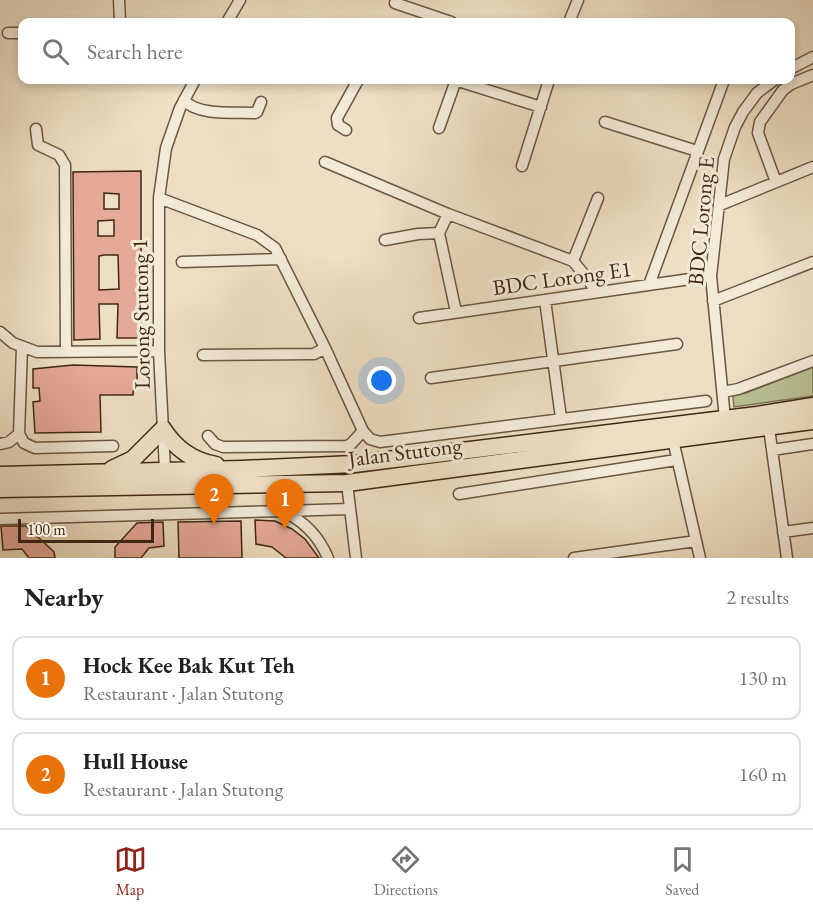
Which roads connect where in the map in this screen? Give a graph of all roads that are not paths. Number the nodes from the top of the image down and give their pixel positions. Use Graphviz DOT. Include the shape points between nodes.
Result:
graph roads {
  1 [pos="119,0"];
  2 [pos="240,0"];
  3 [pos="578,0"];
  4 [pos="395,3"];
  5 [pos="120,18"];
  6 [pos="229,18"];
  7 [pos="439,18"];
  8 [pos="571,18"];
  9 [pos="8,33"];
  10 [pos="18,33"];
  11 [pos="813,57"];
  12 [pos="795,66"];
  13 [pos="813,75"];
  14 [pos="795,82"];
  15 [pos="193,84"];
  16 [pos="356,84"];
  17 [pos="455,84"];
  18 [pos="469,84"];
  19 [pos="548,84"];
  20 [pos="722,84"];
  21 [pos="769,84"];
  22 [pos="791,84"];
  23 [pos="184,100"];
  24 [pos="261,102"];
  25 [pos="541,107"];
  26 [pos="605,122"];
  27 [pos="439,128"];
  28 [pos="36,129"];
  29 [pos="346,130"];
  30 [pos="697,151"];
  31 [pos="325,162"];
  32 [pos="522,166"];
  33 [pos="813,167"];
  34 [pos="776,182"];
  35 [pos="159,198"];
  36 [pos="598,198"];
  37 [pos="720,205"];
  38 [pos="448,214"];
  39 [pos="440,233"];
  40 [pos="385,240"];
  41 [pos="281,260"];
  42 [pos="573,261"];
  43 [pos="182,262"];
  44 [pos="813,262"];
  45 [pos="711,276"];
  46 [pos="649,285"];
  47 [pos="595,292"];
  48 [pos="545,300"];
  49 [pos="713,301"];
  50 [pos="456,312"];
  51 [pos="419,318"];
  52 [pos="0,332"];
  53 [pos="677,344"];
  54 [pos="22,347"];
  55 [pos="325,348"];
  56 [pos="159,351"];
  57 [pos="66,352"];
  58 [pos="203,355"];
  59 [pos="554,361"];
  60 [pos="813,361"];
  61 [pos="431,378"];
  62 [pos="723,392"];
  63 [pos="706,401"];
  64 [pos="813,406"];
  65 [pos="757,415"];
  66 [pos="561,418"];
  67 [pos="725,419"];
  68 [pos="813,421"];
  69 [pos="769,428"];
  70 [pos="163,429"];
  71 [pos="363,431"];
  72 [pos="19,434"];
  73 [pos="208,436"];
  74 [pos="673,440"];
  75 [pos="0,444"];
  76 [pos="813,444"];
  77 [pos="113,446"];
  78 [pos="772,450"];
  79 [pos="676,460"];
  80 [pos="242,469"];
  81 [pos="165,470"];
  82 [pos="99,473"];
  83 [pos="0,475"];
  84 [pos="347,483"];
  85 [pos="281,484"];
  86 [pos="0,489"];
  87 [pos="459,494"];
  88 [pos="350,509"];
  89 [pos="282,511"];
  90 [pos="0,519"];
  91 [pos="813,528"];
  92 [pos="783,532"];
  93 [pos="696,541"];
  94 [pos="328,558"];
  95 [pos="356,558"];
  96 [pos="574,558"];
  97 [pos="700,558"];
  98 [pos="787,558"];
  1 -- 5 [label="street"];
  2 -- 6 [label="street"];
  3 -- 8 [label="street"];
  4 -- 7 [label="street"];
  9 -- 10 [label="street"];
  11 -- 12 [label="street"];
  13 -- 14 [label="street"];
  15 -- 23 [label="street, Lorong Stutong 1"];
  16 -- 29 [label="street" via="337,118 338,125"];
  17 -- 27 [label="street"];
  18 -- 25 [label="street"];
  19 -- 25 [label="street"];
  20 -- 30 [label="street"];
  21 -- 37 [label="street, BDC Lorong E" via="749,102 735,127 724,159"];
  22 -- 34 [label="street" via="760,122 758,133"];
  23 -- 24 [label="street" via="200,110 255,113"];
  23 -- 35 [label="street, Lorong Stutong 1" via="166,148"];
  25 -- 32 [label="street"];
  26 -- 30 [label="street"];
  28 -- 57 [label="street" via="38,145 59,155 65,165"];
  30 -- 46 [label="street"];
  31 -- 38 [label="street"];
  33 -- 34 [label="street"];
  34 -- 37 [label="street"];
  35 -- 41 [label="street" via="256,235 275,248"];
  35 -- 56 [label="street, Lorong Stutong 1"];
  36 -- 42 [label="street"];
  37 -- 45 [label="street, BDC Lorong E"];
  38 -- 39 [label="street"];
  38 -- 42 [label="street"];
  39 -- 40 [label="street"];
  39 -- 50 [label="street"];
  41 -- 43 [label="street"];
  41 -- 55 [label="street"];
  42 -- 47 [label="street"];
  44 -- 49 [label="street"];
  45 -- 46 [label="street, BDC Lorong E1"];
  45 -- 49 [label="street, BDC Lorong E"];
  46 -- 47 [label="street, BDC Lorong E1"];
  47 -- 48 [label="street, BDC Lorong E1"];
  48 -- 50 [label="street, BDC Lorong E1"];
  48 -- 59 [label="street"];
  49 -- 62 [label="street, BDC Lorong E"];
  50 -- 51 [label="street, BDC Lorong E1"];
  52 -- 54 [label="street"];
  53 -- 59 [label="street"];
  54 -- 57 [label="street" via="37,352"];
  54 -- 72 [label="street"];
  55 -- 58 [label="street" via="314,354"];
  55 -- 71 [label="street"];
  56 -- 57 [label="street"];
  56 -- 70 [label="street, Lorong Stutong 1"];
  59 -- 61 [label="street"];
  59 -- 66 [label="street"];
  60 -- 62 [label="street"];
  62 -- 67 [label="street, BDC Lorong E"];
  63 -- 66 [label="street"];
  64 -- 65 [label="main road, Jalan Stutong"];
  65 -- 67 [label="main road, Jalan Stutong"];
  65 -- 69 [label="main road"];
  66 -- 71 [label="street" via="380,442"];
  67 -- 80 [label="main road, Jalan Stutong" via="354,464"];
  68 -- 69 [label="main road, Jalan Stutong"];
  69 -- 74 [label="main road, Jalan Stutong"];
  69 -- 78 [label="street"];
  70 -- 80 [label="main road" via="173,444 188,454 208,463"];
  70 -- 81 [label="street, Lorong Stutong 1"];
  70 -- 82 [label="main road" via="133,459"];
  71 -- 73 [label="street" via="346,446 224,447"];
  72 -- 75 [label="street"];
  72 -- 77 [label="street" via="24,443 35,448"];
  74 -- 79 [label="street"];
  74 -- 84 [label="main road, Jalan Stutong"];
  76 -- 78 [label="street"];
  78 -- 92 [label="street"];
  79 -- 87 [label="street"];
  79 -- 93 [label="street"];
  80 -- 81 [label="main road, Jalan Stutong"];
  81 -- 82 [label="main road, Jalan Stutong"];
  81 -- 85 [label="main road" via="178,483 249,480"];
  82 -- 83 [label="main road, Jalan Stutong"];
  84 -- 85 [label="main road, Jalan Stutong"];
  84 -- 88 [label="street"];
  85 -- 86 [label="main road, Jalan Stutong"];
  88 -- 89 [label="street"];
  88 -- 95 [label="street"];
  89 -- 90 [label="street"];
  89 -- 94 [label="street" via="316,537"];
  91 -- 92 [label="street"];
  92 -- 98 [label="street"];
  93 -- 96 [label="street"];
  93 -- 97 [label="street"];
}
